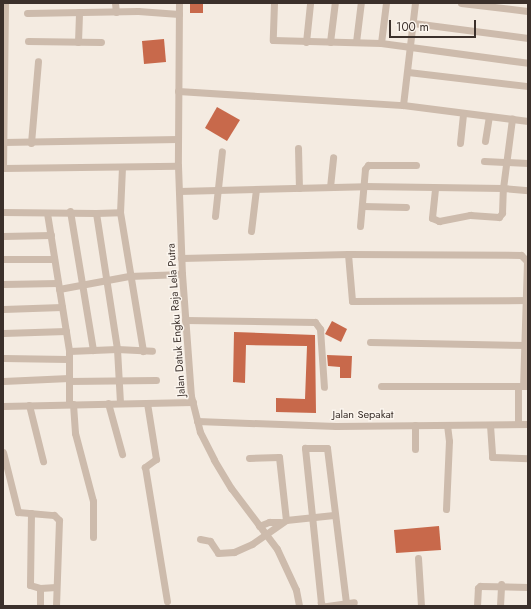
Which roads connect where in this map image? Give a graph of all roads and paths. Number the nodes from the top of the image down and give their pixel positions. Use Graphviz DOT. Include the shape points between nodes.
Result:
graph roads {
  1 [pos="5,3"];
  2 [pos="115,3"];
  3 [pos="179,3"];
  4 [pos="274,3"];
  5 [pos="310,3"];
  6 [pos="335,3"];
  7 [pos="361,3"];
  8 [pos="386,3"];
  9 [pos="415,3"];
  10 [pos="461,3"];
  11 [pos="528,11"];
  12 [pos="79,12"];
  13 [pos="116,12"];
  14 [pos="27,13"];
  15 [pos="179,14"];
  16 [pos="413,23"];
  17 [pos="4,28"];
  18 [pos="528,38"];
  19 [pos="28,41"];
  20 [pos="78,42"];
  21 [pos="101,42"];
  22 [pos="306,42"];
  23 [pos="330,42"];
  24 [pos="356,42"];
  25 [pos="381,43"];
  26 [pos="410,47"];
  27 [pos="4,55"];
  28 [pos="38,61"];
  29 [pos="528,63"];
  30 [pos="408,72"];
  31 [pos="4,86"];
  32 [pos="528,86"];
  33 [pos="178,91"];
  34 [pos="403,105"];
  35 [pos="463,114"];
  36 [pos="4,116"];
  37 [pos="489,117"];
  38 [pos="512,119"];
  39 [pos="528,121"];
  40 [pos="178,139"];
  41 [pos="485,141"];
  42 [pos="4,142"];
  43 [pos="31,143"];
  44 [pos="460,143"];
  45 [pos="298,148"];
  46 [pos="222,151"];
  47 [pos="333,157"];
  48 [pos="484,161"];
  49 [pos="3,162"];
  50 [pos="506,162"];
  51 [pos="528,164"];
  52 [pos="416,165"];
  53 [pos="178,166"];
  54 [pos="122,167"];
  55 [pos="3,168"];
  56 [pos="364,186"];
  57 [pos="330,187"];
  58 [pos="299,188"];
  59 [pos="503,188"];
  60 [pos="217,189"];
  61 [pos="256,189"];
  62 [pos="435,189"];
  63 [pos="528,190"];
  64 [pos="179,191"];
  65 [pos="362,206"];
  66 [pos="406,207"];
  67 [pos="70,211"];
  68 [pos="3,212"];
  69 [pos="120,212"];
  70 [pos="47,213"];
  71 [pos="96,213"];
  72 [pos="215,216"];
  73 [pos="360,226"];
  74 [pos="251,231"];
  75 [pos="50,235"];
  76 [pos="3,236"];
  77 [pos="348,254"];
  78 [pos="181,258"];
  79 [pos="3,259"];
  80 [pos="54,259"];
  81 [pos="182,274"];
  82 [pos="129,276"];
  83 [pos="106,282"];
  84 [pos="3,284"];
  85 [pos="58,286"];
  86 [pos="82,286"];
  87 [pos="527,300"];
  88 [pos="62,307"];
  89 [pos="3,309"];
  90 [pos="185,320"];
  91 [pos="66,331"];
  92 [pos="3,333"];
  93 [pos="370,342"];
  94 [pos="526,345"];
  95 [pos="117,349"];
  96 [pos="93,350"];
  97 [pos="69,351"];
  98 [pos="143,351"];
  99 [pos="152,351"];
  100 [pos="3,358"];
  101 [pos="68,359"];
  102 [pos="69,379"];
  103 [pos="118,380"];
  104 [pos="156,380"];
  105 [pos="3,381"];
  106 [pos="381,386"];
  107 [pos="523,386"];
  108 [pos="324,387"];
  109 [pos="193,402"];
  110 [pos="120,403"];
  111 [pos="147,403"];
  112 [pos="71,404"];
  113 [pos="108,404"];
  114 [pos="30,405"];
  115 [pos="3,406"];
  116 [pos="197,421"];
  117 [pos="518,424"];
  118 [pos="528,424"];
  119 [pos="415,425"];
  120 [pos="447,425"];
  121 [pos="490,425"];
  122 [pos="415,448"];
  123 [pos="3,452"];
  124 [pos="122,454"];
  125 [pos="249,458"];
  126 [pos="528,458"];
  127 [pos="43,460"];
  128 [pos="446,509"];
  129 [pos="31,514"];
  130 [pos="334,515"];
  131 [pos="313,517"];
  132 [pos="283,521"];
  133 [pos="259,526"];
  134 [pos="266,535"];
  135 [pos="92,537"];
  136 [pos="200,539"];
  137 [pos="418,558"];
  138 [pos="501,584"];
  139 [pos="56,587"];
  140 [pos="528,587"];
  141 [pos="40,588"];
  142 [pos="167,601"];
  143 [pos="354,602"];
  144 [pos="346,603"];
  145 [pos="40,606"];
  146 [pos="56,606"];
  147 [pos="299,606"];
  148 [pos="323,606"];
  149 [pos="327,606"];
  150 [pos="421,606"];
  151 [pos="477,606"];
  152 [pos="500,606"];
  1 -- 17 [label="street"];
  2 -- 13 [label="street"];
  3 -- 15 [label="street, Jalan Datuk Engku Raja Lela Putra"];
  4 -- 22 [label="street" via="273,40"];
  5 -- 22 [label="street"];
  6 -- 23 [label="street"];
  7 -- 24 [label="street"];
  8 -- 25 [label="street"];
  9 -- 16 [label="street"];
  10 -- 11 [label="street"];
  12 -- 13 [label="street"];
  12 -- 14 [label="street"];
  12 -- 20 [label="street"];
  13 -- 15 [label="street"];
  15 -- 33 [label="street, Jalan Datuk Engku Raja Lela Putra"];
  16 -- 18 [label="street"];
  16 -- 26 [label="street"];
  17 -- 27 [label="street"];
  19 -- 20 [label="street"];
  20 -- 21 [label="street"];
  22 -- 23 [label="street"];
  23 -- 24 [label="street"];
  24 -- 25 [label="street"];
  25 -- 26 [label="street"];
  26 -- 29 [label="street"];
  26 -- 30 [label="street"];
  27 -- 31 [label="street"];
  28 -- 43 [label="street"];
  30 -- 32 [label="street"];
  30 -- 34 [label="street"];
  31 -- 36 [label="street"];
  33 -- 34 [label="street"];
  33 -- 40 [label="street, Jalan Datuk Engku Raja Lela Putra"];
  34 -- 35 [label="street"];
  35 -- 37 [label="street"];
  35 -- 44 [label="street"];
  36 -- 42 [label="street"];
  37 -- 38 [label="street"];
  37 -- 41 [label="street"];
  38 -- 39 [label="street"];
  38 -- 50 [label="street"];
  40 -- 43 [label="street"];
  40 -- 53 [label="street, Jalan Datuk Engku Raja Lela Putra"];
  42 -- 43 [label="street"];
  42 -- 49 [label="street"];
  45 -- 58 [label="street"];
  46 -- 60 [label="street"];
  47 -- 57 [label="street"];
  48 -- 50 [label="street"];
  49 -- 55 [label="street"];
  50 -- 51 [label="street"];
  50 -- 59 [label="street"];
  52 -- 56 [label="street" via="368,165 365,169"];
  53 -- 54 [label="street"];
  53 -- 64 [label="street, Jalan Datuk Engku Raja Lela Putra"];
  54 -- 55 [label="street"];
  54 -- 69 [label="street"];
  56 -- 57 [label="street"];
  56 -- 62 [label="street"];
  56 -- 65 [label="street"];
  57 -- 58 [label="street"];
  58 -- 61 [label="street"];
  59 -- 62 [label="street"];
  59 -- 62 [label="street" via="500,217 470,216 439,221 432,218"];
  59 -- 63 [label="street"];
  60 -- 61 [label="street"];
  60 -- 64 [label="street"];
  60 -- 72 [label="street"];
  61 -- 74 [label="street"];
  64 -- 78 [label="street, Jalan Datuk Engku Raja Lela Putra"];
  65 -- 66 [label="street"];
  65 -- 73 [label="street"];
  67 -- 70 [label="street"];
  67 -- 71 [label="street"];
  67 -- 86 [label="street"];
  68 -- 70 [label="street"];
  69 -- 71 [label="street"];
  69 -- 82 [label="street"];
  70 -- 75 [label="street"];
  71 -- 83 [label="street"];
  75 -- 76 [label="street"];
  75 -- 80 [label="street"];
  77 -- 78 [label="street"];
  77 -- 87 [label="street" via="521,256 527,261"];
  77 -- 87 [label="street" via="352,301"];
  78 -- 81 [label="street, Jalan Datuk Engku Raja Lela Putra"];
  79 -- 80 [label="street"];
  80 -- 85 [label="street"];
  81 -- 82 [label="street"];
  81 -- 90 [label="street, Jalan Datuk Engku Raja Lela Putra"];
  82 -- 83 [label="street"];
  82 -- 98 [label="street"];
  83 -- 86 [label="street"];
  83 -- 95 [label="street"];
  84 -- 85 [label="street"];
  85 -- 86 [label="street"];
  85 -- 88 [label="street"];
  86 -- 96 [label="street"];
  87 -- 94 [label="street"];
  88 -- 89 [label="street"];
  88 -- 91 [label="street"];
  90 -- 108 [label="street" via="315,322 320,329"];
  90 -- 109 [label="street, Jalan Datuk Engku Raja Lela Putra"];
  91 -- 92 [label="street"];
  91 -- 97 [label="street"];
  93 -- 94 [label="street"];
  94 -- 107 [label="street"];
  95 -- 96 [label="street"];
  95 -- 98 [label="street"];
  95 -- 103 [label="street"];
  96 -- 97 [label="street"];
  97 -- 101 [label="street"];
  98 -- 99 [label="street"];
  100 -- 101 [label="street"];
  101 -- 102 [label="street"];
  102 -- 103 [label="street"];
  102 -- 105 [label="street"];
  102 -- 112 [label="street"];
  103 -- 104 [label="street"];
  103 -- 110 [label="street"];
  106 -- 107 [label="street"];
  107 -- 117 [label="street"];
  109 -- 111 [label="street"];
  109 -- 116 [label="street, Jalan Datuk Engku Raja Lela Putra"];
  110 -- 111 [label="street"];
  110 -- 113 [label="street"];
  111 -- 142 [label="street" via="156,459 145,467"];
  112 -- 113 [label="street"];
  112 -- 114 [label="street"];
  112 -- 135 [label="street" via="75,433 93,501"];
  113 -- 124 [label="street"];
  114 -- 115 [label="street"];
  114 -- 127 [label="street"];
  116 -- 119 [label="street, Jalan Sepakat" via="336,426"];
  116 -- 133 [label="street, Jalan Datuk Engku Raja Lela Putra" via="214,460"];
  117 -- 118 [label="street, Jalan Sepakat"];
  117 -- 121 [label="street, Jalan Sepakat"];
  119 -- 120 [label="street, Jalan Sepakat"];
  119 -- 122 [label="street"];
  120 -- 121 [label="street, Jalan Sepakat"];
  120 -- 128 [label="street" via="449,449"];
  121 -- 126 [label="street" via="492,457"];
  123 -- 129 [label="street" via="18,512"];
  125 -- 132 [label="street" via="280,457"];
  129 -- 139 [label="street" via="58,516"];
  129 -- 141 [label="street" via="29,582 33,587"];
  130 -- 131 [label="street"];
  130 -- 131 [label="street" via="327,448 311,448 304,450"];
  130 -- 144 [label="street"];
  131 -- 132 [label="street"];
  131 -- 148 [label="street"];
  132 -- 133 [label="street"];
  132 -- 134 [label="street"];
  133 -- 134 [label="street, Jalan Datuk Engku Raja Lela Putra"];
  134 -- 136 [label="street" via="239,551 220,553 210,541"];
  134 -- 147 [label="street, Jalan Datuk Engku Raja Lela Putra" via="277,549 296,590"];
  137 -- 150 [label="street"];
  138 -- 140 [label="street"];
  138 -- 151 [label="street" via="479,586"];
  138 -- 152 [label="street"];
  139 -- 141 [label="street"];
  139 -- 146 [label="street"];
  141 -- 145 [label="street"];
  143 -- 144 [label="street"];
  144 -- 149 [label="street"];
}
